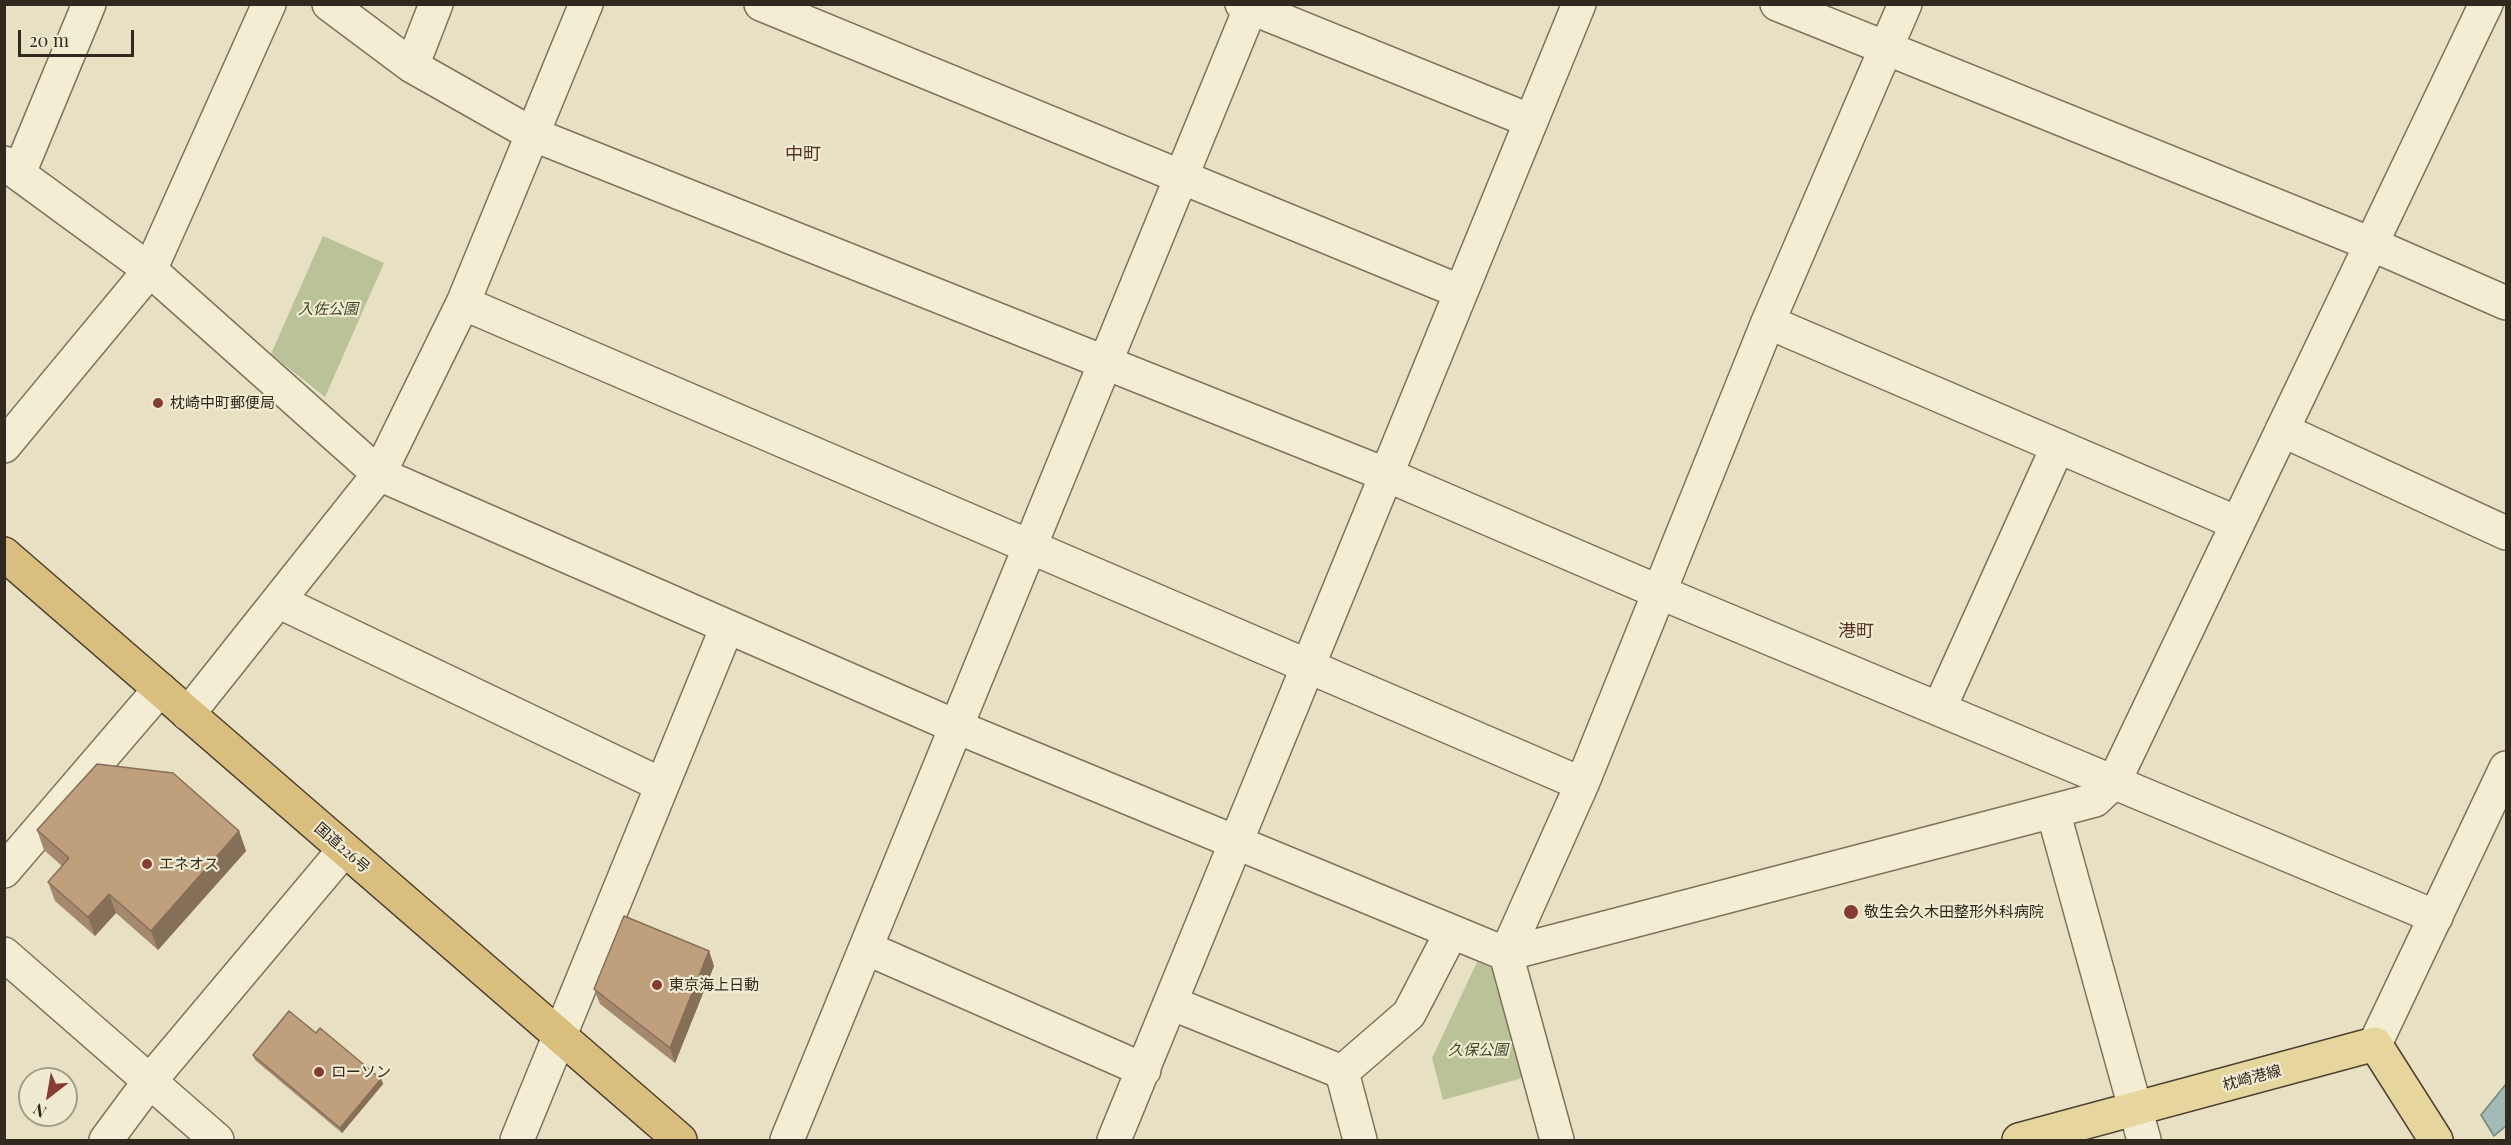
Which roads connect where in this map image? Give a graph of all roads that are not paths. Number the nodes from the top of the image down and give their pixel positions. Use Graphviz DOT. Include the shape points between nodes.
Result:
graph roads {
  1 [pos="88,4"];
  2 [pos="269,4"];
  3 [pos="329,4"];
  4 [pos="436,4"];
  5 [pos="586,4"];
  6 [pos="761,4"];
  7 [pos="1579,4"];
  8 [pos="1777,4"];
  9 [pos="1905,4"];
  10 [pos="2486,4"];
  11 [pos="1248,6"];
  12 [pos="1887,50"];
  13 [pos="412,66"];
  14 [pos="1531,121"];
  15 [pos="532,134"];
  16 [pos="12,168"];
  17 [pos="1181,177"];
  18 [pos="2371,244"];
  19 [pos="150,270"];
  20 [pos="1461,292"];
  21 [pos="463,303"];
  22 [pos="2506,303"];
  23 [pos="1768,322"];
  24 [pos="1106,363"];
  25 [pos="2282,430"];
  26 [pos="4,446"];
  27 [pos="2058,446"];
  28 [pos="379,474"];
  29 [pos="1387,475"];
  30 [pos="2237,523"];
  31 [pos="2506,533"];
  32 [pos="1030,547"];
  33 [pos="8,565"];
  34 [pos="1659,592"];
  35 [pos="278,601"];
  36 [pos="727,627"];
  37 [pos="1310,664"];
  38 [pos="160,689"];
  39 [pos="1940,709"];
  40 [pos="188,714"];
  41 [pos="957,727"];
  42 [pos="2506,768"];
  43 [pos="2114,782"];
  44 [pos="1582,784"];
  45 [pos="663,785"];
  46 [pos="2053,811"];
  47 [pos="1235,840"];
  48 [pos="344,850"];
  49 [pos="4,871"];
  50 [pos="2436,917"];
  51 [pos="1451,933"];
  52 [pos="866,948"];
  53 [pos="4,954"];
  54 [pos="1506,954"];
  55 [pos="1171,1003"];
  56 [pos="560,1037"];
  57 [pos="2375,1044"];
  58 [pos="1144,1071"];
  59 [pos="1342,1072"];
  60 [pos="149,1082"];
  61 [pos="2135,1109"];
  62 [pos="106,1140"];
  63 [pos="217,1140"];
  64 [pos="517,1140"];
  65 [pos="680,1140"];
  66 [pos="788,1140"];
  67 [pos="1114,1140"];
  68 [pos="1360,1140"];
  69 [pos="1557,1140"];
  70 [pos="2019,1140"];
  71 [pos="2144,1140"];
  72 [pos="2436,1140"];
  1 -- 16 [label="street"];
  2 -- 19 [label="street"];
  3 -- 13 [label="street"];
  4 -- 13 [label="street"];
  5 -- 15 [label="street"];
  6 -- 17 [label="street"];
  7 -- 14 [label="street"];
  8 -- 12 [label="street"];
  9 -- 12 [label="street"];
  10 -- 18 [label="street"];
  11 -- 14 [label="street"];
  11 -- 17 [label="street"];
  12 -- 18 [label="street"];
  12 -- 23 [label="street"];
  13 -- 15 [label="street"];
  14 -- 20 [label="street"];
  15 -- 21 [label="street"];
  15 -- 24 [label="street"];
  16 -- 19 [label="street"];
  17 -- 20 [label="street"];
  17 -- 24 [label="street"];
  18 -- 22 [label="street"];
  18 -- 25 [label="street"];
  19 -- 26 [label="street"];
  19 -- 28 [label="street"];
  20 -- 29 [label="street"];
  21 -- 28 [label="street"];
  21 -- 32 [label="street"];
  23 -- 27 [label="street"];
  23 -- 34 [label="street"];
  24 -- 29 [label="street"];
  24 -- 32 [label="street"];
  25 -- 30 [label="street"];
  25 -- 31 [label="street"];
  27 -- 30 [label="street"];
  27 -- 39 [label="street"];
  28 -- 35 [label="street"];
  28 -- 36 [label="street"];
  29 -- 34 [label="street"];
  29 -- 37 [label="street"];
  30 -- 43 [label="street"];
  32 -- 37 [label="street"];
  32 -- 41 [label="street"];
  33 -- 38 [label="highway, 国道226号"];
  34 -- 39 [label="street"];
  34 -- 44 [label="street"];
  35 -- 40 [label="street"];
  35 -- 45 [label="street"];
  36 -- 41 [label="street"];
  36 -- 45 [label="street"];
  37 -- 44 [label="street"];
  37 -- 47 [label="street"];
  38 -- 40 [label="highway, 国道226号"];
  38 -- 49 [label="street"];
  39 -- 43 [label="street"];
  40 -- 48 [label="highway, 国道226号"];
  41 -- 47 [label="street"];
  41 -- 52 [label="street"];
  42 -- 50 [label="street"];
  43 -- 46 [label="street" via="2095,800"];
  43 -- 50 [label="street"];
  44 -- 54 [label="street"];
  45 -- 56 [label="street"];
  46 -- 54 [label="street"];
  46 -- 61 [label="street"];
  47 -- 51 [label="street"];
  47 -- 55 [label="street"];
  48 -- 56 [label="highway, 国道226号"];
  48 -- 60 [label="street"];
  50 -- 57 [label="street"];
  51 -- 54 [label="street"];
  51 -- 59 [label="street" via="1409,1014"];
  52 -- 58 [label="street"];
  52 -- 66 [label="street"];
  53 -- 60 [label="street"];
  54 -- 69 [label="street"];
  55 -- 58 [label="street"];
  55 -- 59 [label="street"];
  56 -- 64 [label="street"];
  56 -- 65 [label="highway, 国道226号"];
  57 -- 61 [label="main road, 枕崎港線"];
  57 -- 72 [label="main road"];
  58 -- 67 [label="street"];
  59 -- 68 [label="street"];
  60 -- 62 [label="street"];
  60 -- 63 [label="street"];
  61 -- 70 [label="main road, 枕崎港線"];
  61 -- 71 [label="street"];
}
